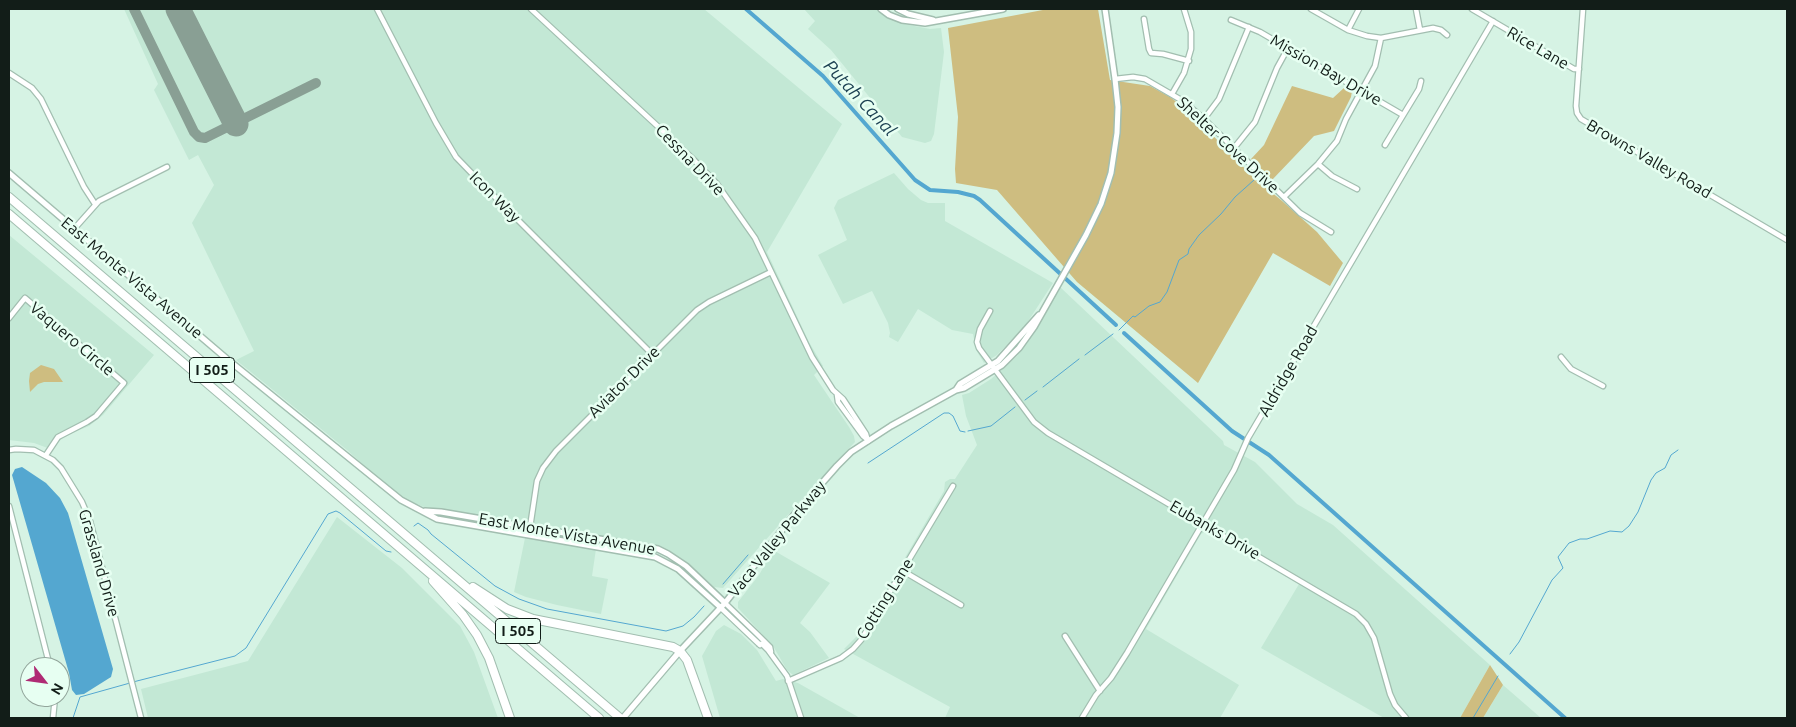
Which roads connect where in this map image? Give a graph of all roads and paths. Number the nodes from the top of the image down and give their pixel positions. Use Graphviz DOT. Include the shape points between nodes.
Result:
graph roads {
  1 [pos="531,9"];
  2 [pos="881,9"];
  3 [pos="898,9"];
  4 [pos="1003,9"];
  5 [pos="1104,9"];
  6 [pos="1184,9"];
  7 [pos="1311,9"];
  8 [pos="1359,9"];
  9 [pos="1416,9"];
  10 [pos="1472,9"];
  11 [pos="1583,9"];
  12 [pos="377,10"];
  13 [pos="1144,19"];
  14 [pos="934,20"];
  15 [pos="1231,20"];
  16 [pos="1492,21"];
  17 [pos="1249,27"];
  18 [pos="1348,30"];
  19 [pos="1420,30"];
  20 [pos="1447,35"];
  21 [pos="1380,38"];
  22 [pos="1288,48"];
  23 [pos="1189,61"];
  24 [pos="1579,69"];
  25 [pos="9,73"];
  26 [pos="1115,79"];
  27 [pos="1420,81"];
  28 [pos="1362,91"];
  29 [pos="1172,94"];
  30 [pos="1403,115"];
  31 [pos="1204,119"];
  32 [pos="1385,145"];
  33 [pos="1234,148"];
  34 [pos="1318,164"];
  35 [pos="167,167"];
  36 [pos="9,173"];
  37 [pos="1357,190"];
  38 [pos="9,197"];
  39 [pos="1284,197"];
  40 [pos="95,204"];
  41 [pos="9,214"];
  42 [pos="74,229"];
  43 [pos="1330,232"];
  44 [pos="1787,240"];
  45 [pos="771,272"];
  46 [pos="990,311"];
  47 [pos="9,318"];
  48 [pos="652,354"];
  49 [pos="1562,357"];
  50 [pos="993,368"];
  51 [pos="1603,386"];
  52 [pos="868,441"];
  53 [pos="9,450"];
  54 [pos="46,456"];
  55 [pos="953,486"];
  56 [pos="9,506"];
  57 [pos="420,510"];
  58 [pos="1203,523"];
  59 [pos="530,527"];
  60 [pos="529,534"];
  61 [pos="415,543"];
  62 [pos="628,551"];
  63 [pos="674,557"];
  64 [pos="413,559"];
  65 [pos="903,571"];
  66 [pos="725,603"];
  67 [pos="961,605"];
  68 [pos="720,607"];
  69 [pos="1065,636"];
  70 [pos="680,651"];
  71 [pos="773,656"];
  72 [pos="47,657"];
  73 [pos="788,681"];
  74 [pos="1100,691"];
  75 [pos="623,717"];
  76 [pos="140,718"];
  77 [pos="510,718"];
  78 [pos="599,718"];
  79 [pos="708,718"];
  80 [pos="801,718"];
  81 [pos="1082,718"];
  82 [pos="1406,718"];
  1 -- 45 [label="street, Cessna Drive" via="710,176 755,238"];
  2 -- 14 [label="street" via="902,20 924,23"];
  3 -- 14 [label="street"];
  4 -- 14 [label="street"];
  5 -- 26 [label="street, Vaca Valley Parkway"];
  6 -- 23 [label="street" via="1191,32"];
  7 -- 18 [label="street"];
  8 -- 18 [label="street"];
  9 -- 19 [label="street"];
  10 -- 16 [label="street, Rice Lane"];
  11 -- 24 [label="street, Browns Valley Road"];
  12 -- 48 [label="street, Icon Way" via="456,157"];
  13 -- 23 [label="street" via="1151,53"];
  15 -- 17 [label="street, Mission Bay Drive"];
  16 -- 24 [label="street, Rice Lane"];
  16 -- 58 [label="street, Aldridge Road" via="1247,441"];
  17 -- 22 [label="street, Mission Bay Drive"];
  17 -- 31 [label="street" via="1219,99"];
  18 -- 21 [label="street"];
  19 -- 20 [label="street" via="1434,28"];
  19 -- 21 [label="street"];
  21 -- 28 [label="street" via="1375,66"];
  22 -- 28 [label="street, Mission Bay Drive"];
  22 -- 33 [label="street" via="1255,122"];
  23 -- 29 [label="street"];
  24 -- 44 [label="street, Browns Valley Road" via="1576,106 1584,121"];
  25 -- 40 [label="street" via="32,88 41,99"];
  26 -- 29 [label="street, Shelter Cove Drive" via="1145,79"];
  26 -- 50 [label="street, Vaca Valley Parkway" via="1118,133 1109,181 1095,219 1039,315"];
  27 -- 30 [label="street"];
  28 -- 30 [label="street, Mission Bay Drive"];
  28 -- 34 [label="street" via="1337,141"];
  29 -- 31 [label="street, Shelter Cove Drive"];
  30 -- 32 [label="street"];
  31 -- 33 [label="street, Shelter Cove Drive"];
  33 -- 39 [label="street, Shelter Cove Drive"];
  34 -- 37 [label="street"];
  34 -- 39 [label="street"];
  35 -- 40 [label="street"];
  36 -- 42 [label="street, East Monte Vista Avenue"];
  38 -- 61 [label="highway, I 505"];
  39 -- 43 [label="street, Shelter Cove Drive" via="1307,218"];
  40 -- 42 [label="street"];
  41 -- 64 [label="highway, I 505"];
  42 -- 57 [label="street, East Monte Vista Avenue" via="248,376 401,500"];
  45 -- 48 [label="street, Aviator Drive" via="697,310"];
  45 -- 52 [label="street, Cessna Drive" via="807,348 838,402"];
  46 -- 50 [label="street, Eubanks Drive" via="977,342"];
  47 -- 54 [label="street, Vaquero Circle" via="25,298 124,383 96,416 58,437"];
  48 -- 59 [label="street, Aviator Drive" via="549,459 537,481"];
  49 -- 51 [label="street" via="1572,369"];
  50 -- 52 [label="street, Vaca Valley Parkway" via="960,384 956,390"];
  50 -- 58 [label="street, Eubanks Drive" via="1034,422"];
  52 -- 66 [label="street, Vaca Valley Parkway" via="837,466"];
  53 -- 54 [label="street, Grassland Drive" via="34,450"];
  54 -- 76 [label="street, Grassland Drive" via="61,468 90,521"];
  55 -- 65 [label="street, Cotting Lane"];
  56 -- 72 [label="street"];
  57 -- 59 [label="street, East Monte Vista Avenue"];
  57 -- 60 [label="street, East Monte Vista Avenue" via="438,519"];
  58 -- 74 [label="street, Aldridge Road" via="1118,669"];
  58 -- 82 [label="street, Eubanks Drive" via="1360,617 1374,638 1392,700"];
  59 -- 60 [label="street, Aviator Drive"];
  59 -- 63 [label="street, East Monte Vista Avenue" via="658,549"];
  60 -- 62 [label="street, East Monte Vista Avenue"];
  61 -- 70 [label="highway" via="490,598 521,615 547,623 673,646"];
  61 -- 75 [label="highway, I 505"];
  62 -- 63 [label="street" via="645,551 671,560"];
  62 -- 68 [label="street, East Monte Vista Avenue" via="666,562"];
  63 -- 66 [label="street, East Monte Vista Avenue"];
  64 -- 77 [label="highway" via="464,615 477,635 489,658"];
  64 -- 78 [label="highway, I 505"];
  65 -- 67 [label="street"];
  65 -- 73 [label="street, Cotting Lane" via="866,634 853,649"];
  66 -- 68 [label="street, Vaca Valley Parkway"];
  66 -- 71 [label="street" via="770,647"];
  68 -- 70 [label="street, Vaca Valley Parkway"];
  68 -- 71 [label="street"];
  69 -- 74 [label="street"];
  70 -- 75 [label="main road, Vaca Valley Parkway"];
  70 -- 79 [label="highway" via="687,660"];
  71 -- 73 [label="street"];
  73 -- 80 [label="street"];
  74 -- 81 [label="street, Aldridge Road"];
}
